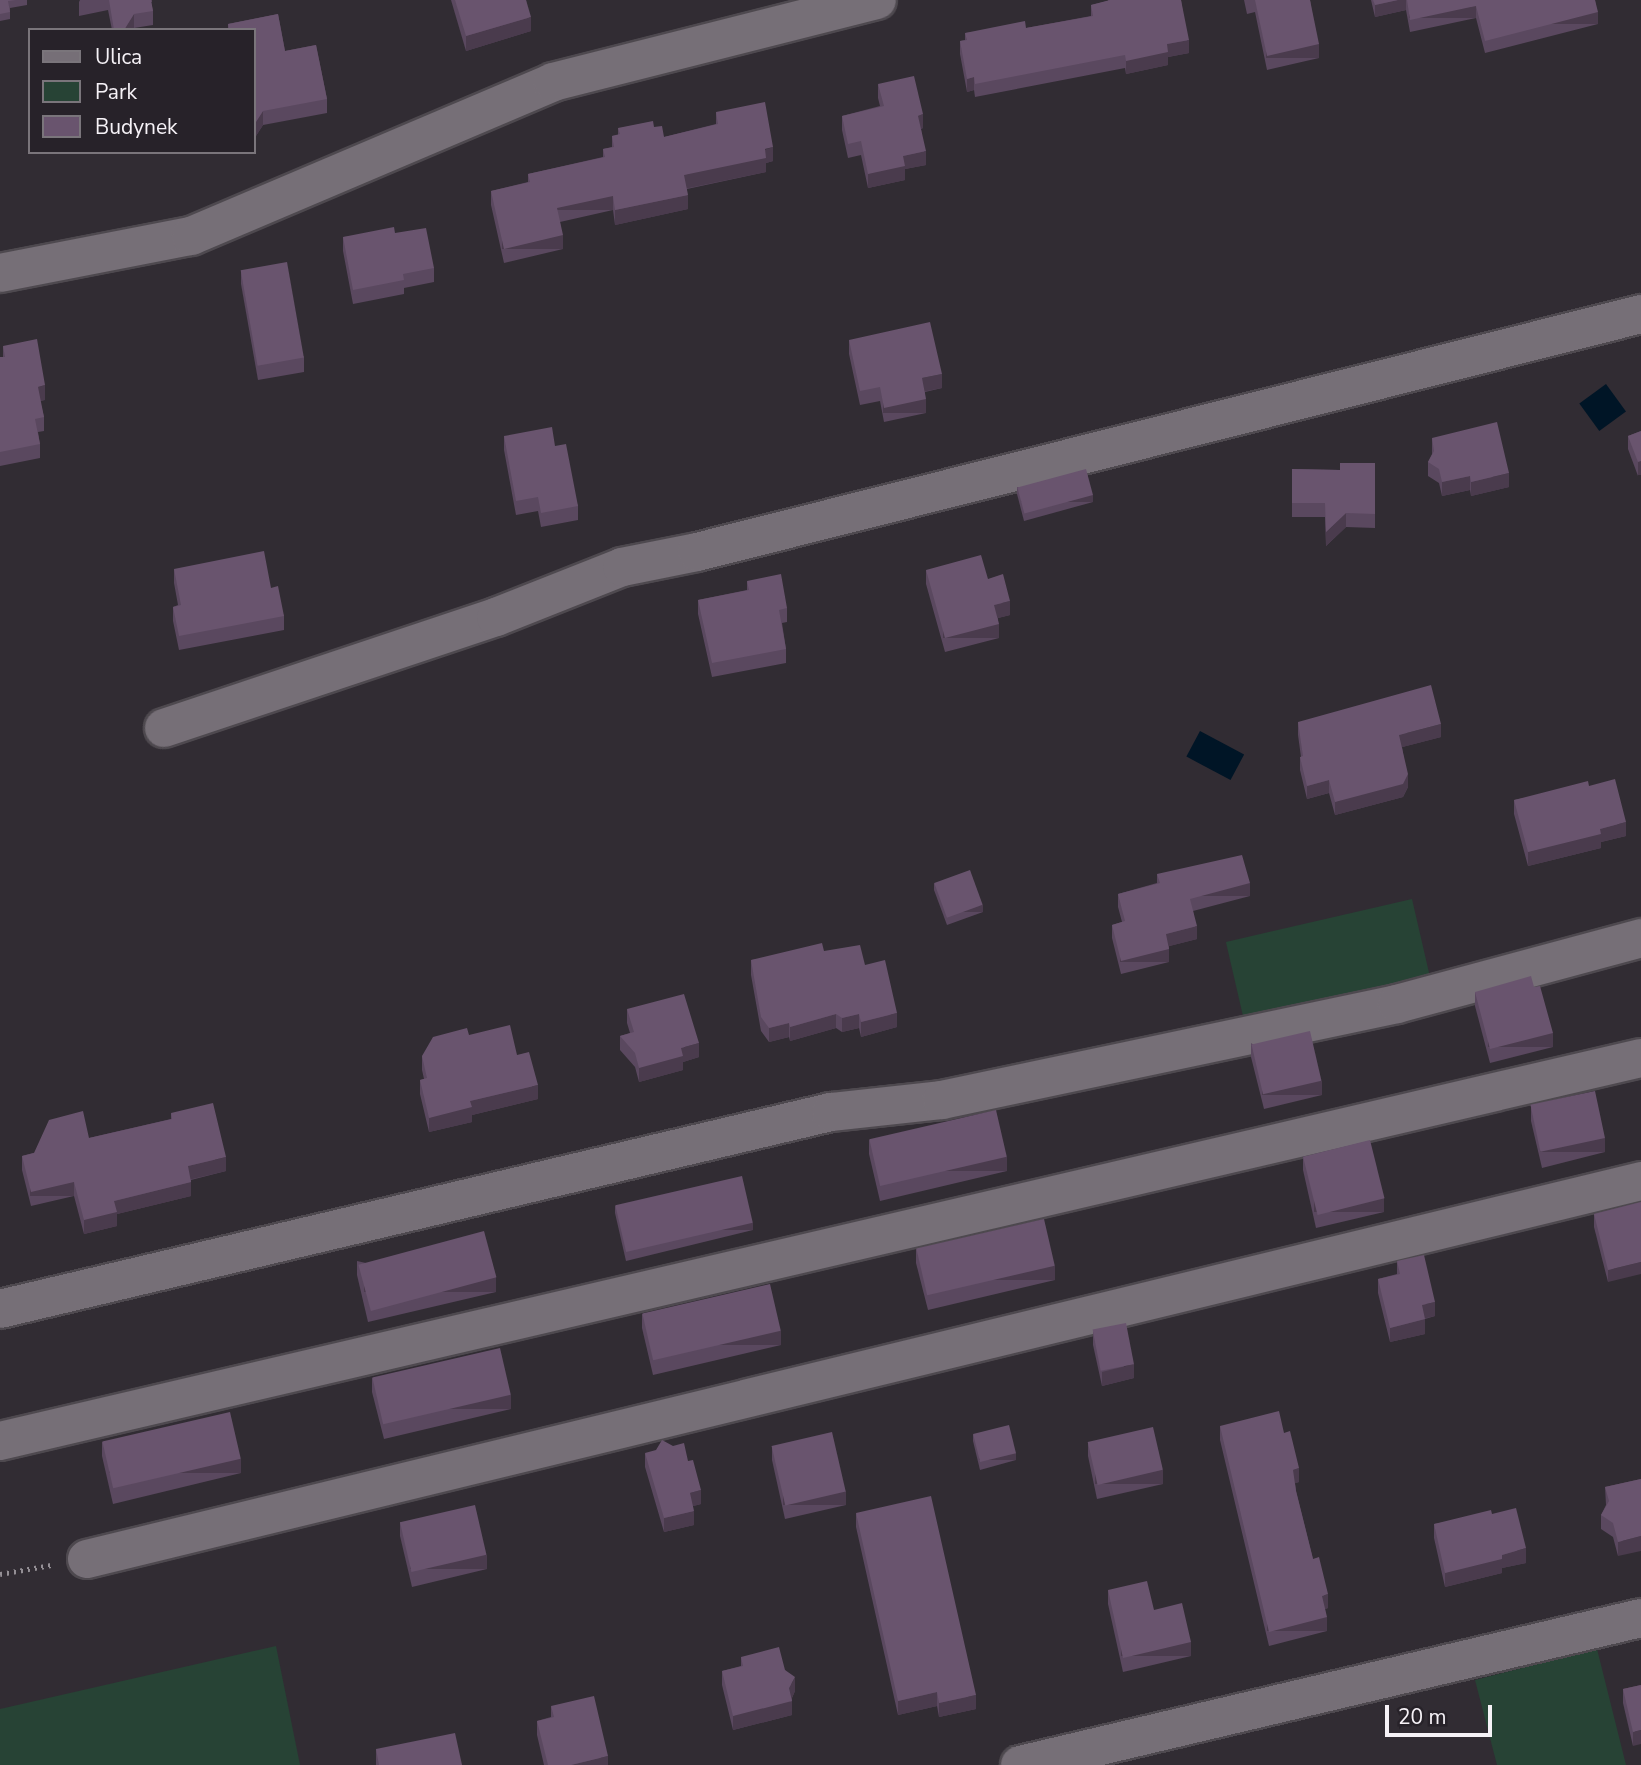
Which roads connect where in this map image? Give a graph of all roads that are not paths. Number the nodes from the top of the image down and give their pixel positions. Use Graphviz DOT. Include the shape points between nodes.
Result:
graph roads {
  1 [pos="877,0"];
  2 [pos="0,273"];
  3 [pos="1641,314"];
  4 [pos="164,728"];
  5 [pos="1641,938"];
  6 [pos="1641,1058"];
  7 [pos="1641,1181"];
  8 [pos="0,1309"];
  9 [pos="0,1441"];
  10 [pos="87,1559"];
  11 [pos="1641,1618"];
  12 [pos="1020,1765"];
  1 -- 2 [label="street" via="553,82 191,236"];
  3 -- 4 [label="street" via="709,549 622,566 496,617"];
  5 -- 8 [label="street" via="1396,1004 942,1100 831,1112"];
  6 -- 9 [label="street"];
  7 -- 10 [label="street"];
  11 -- 12 [label="street"];
}
